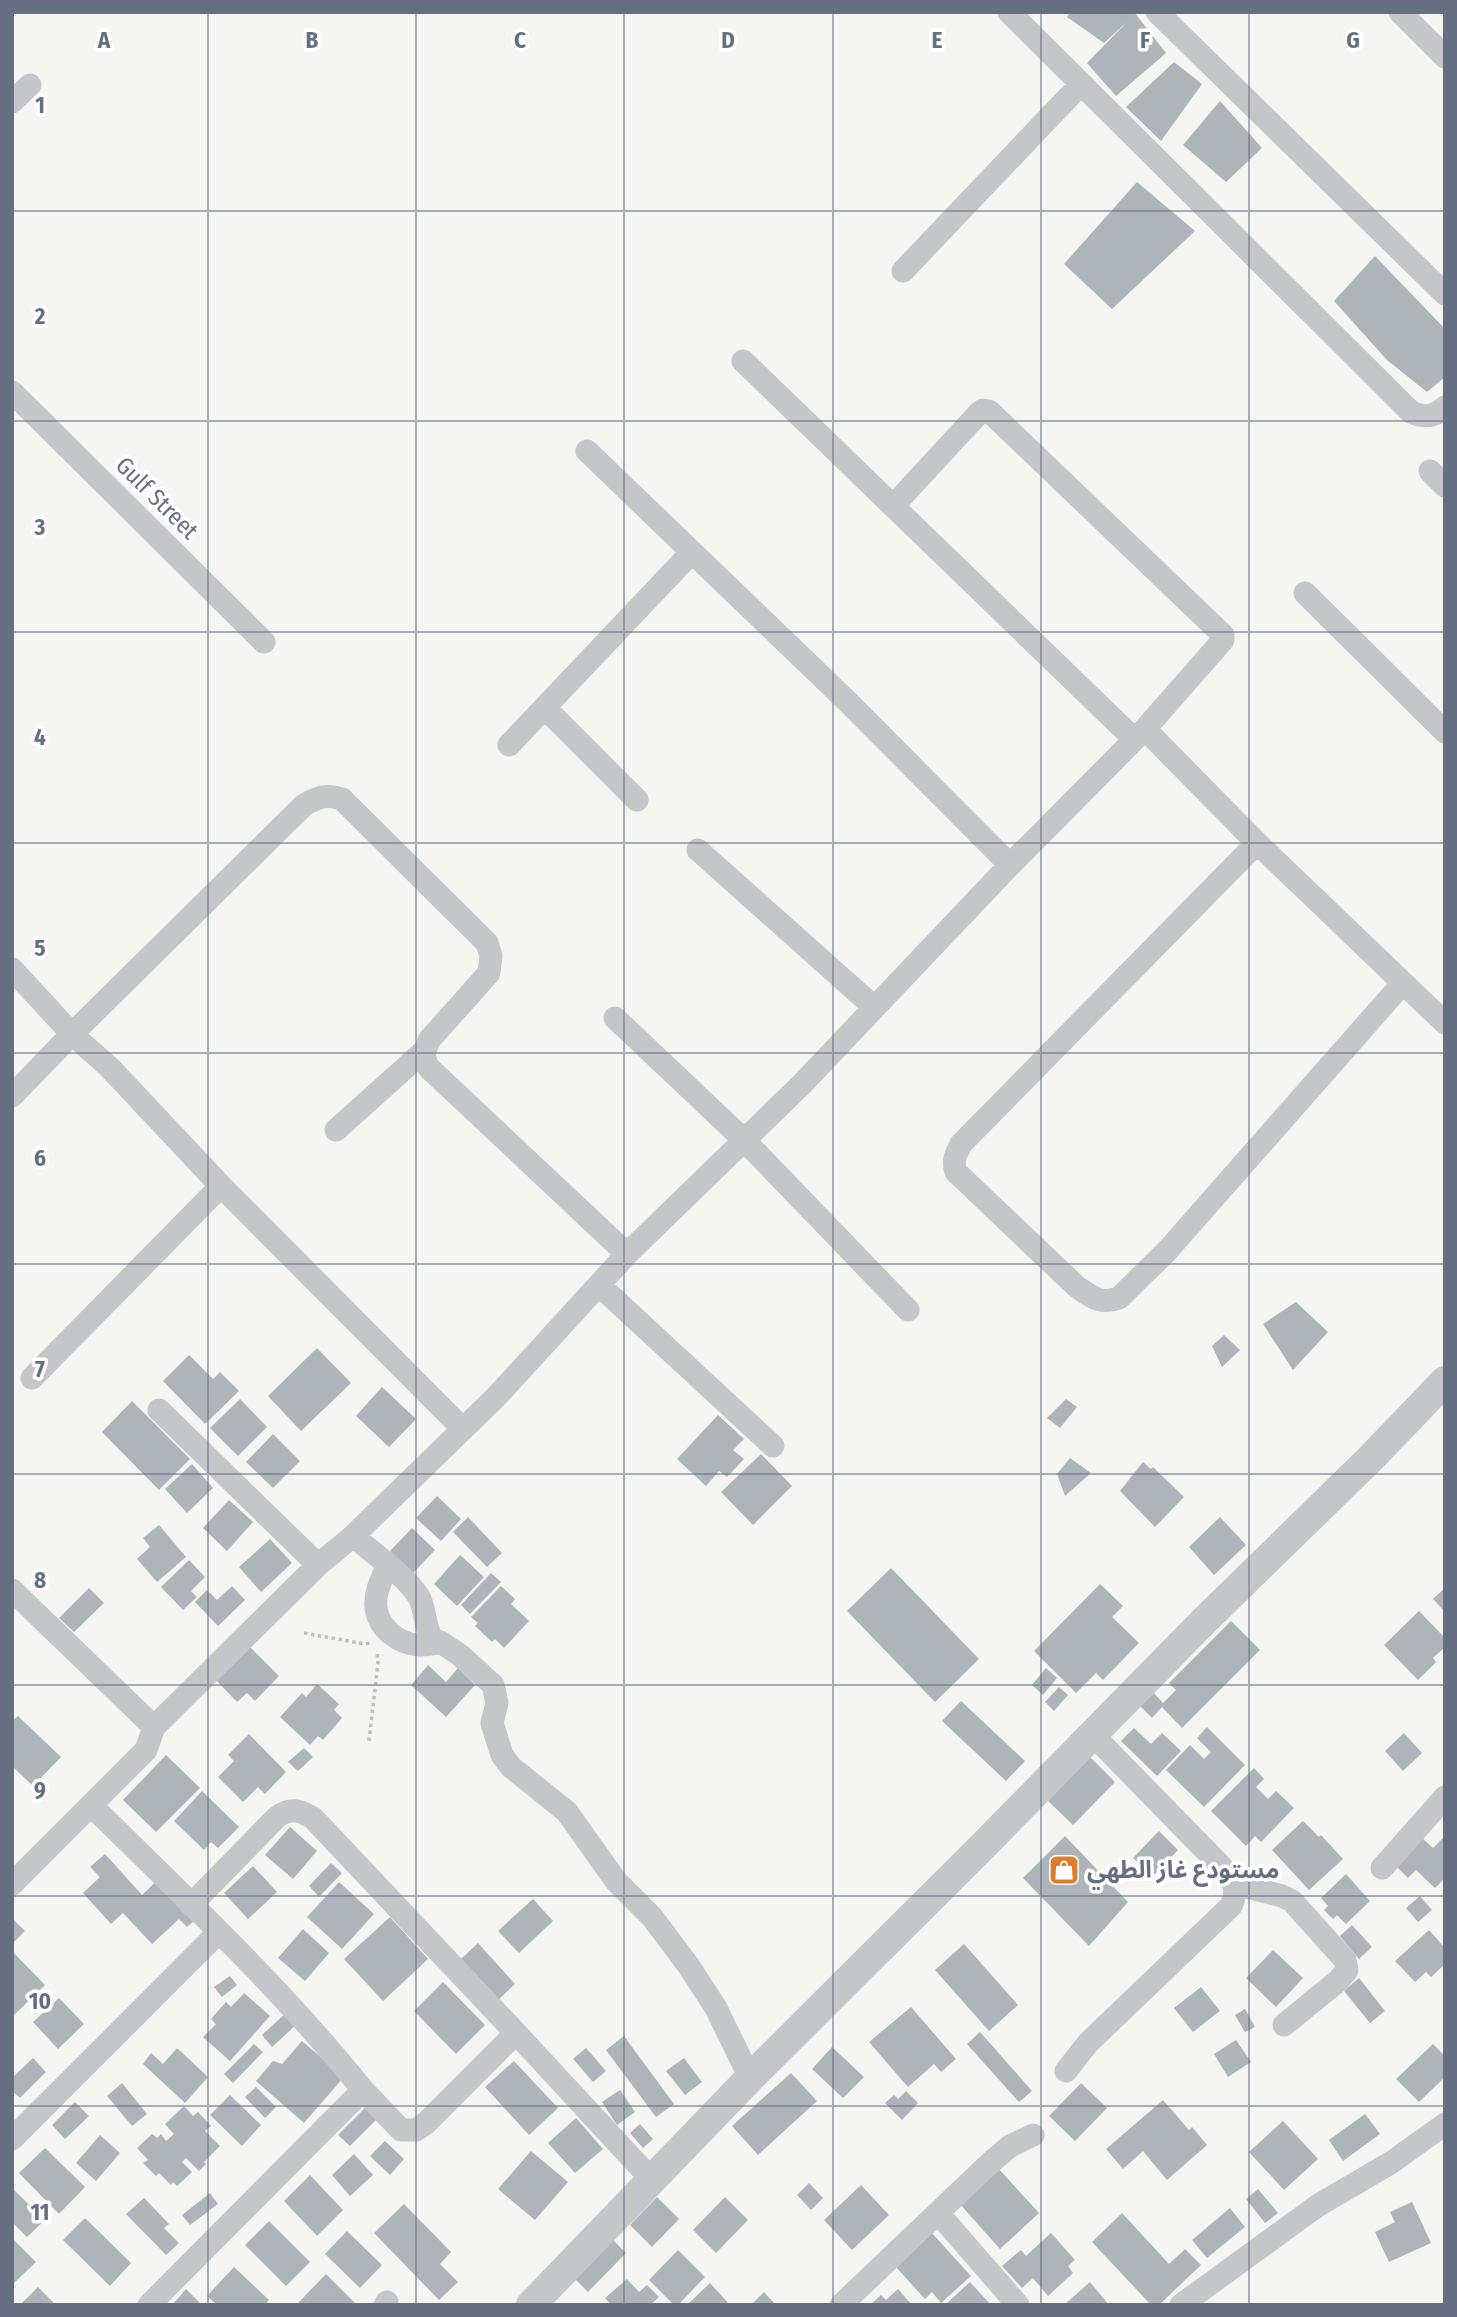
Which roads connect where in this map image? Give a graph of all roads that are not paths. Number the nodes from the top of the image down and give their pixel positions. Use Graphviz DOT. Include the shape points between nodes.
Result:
graph roads {
  1 [pos="1009,12"];
  2 [pos="1157,12"];
  3 [pos="1400,12"];
  4 [pos="1445,57"];
  5 [pos="1081,84"];
  6 [pos="30,85"];
  7 [pos="12,103"];
  8 [pos="903,271"];
  9 [pos="1445,294"];
  10 [pos="743,360"];
  11 [pos="12,392"];
  12 [pos="1445,407"];
  13 [pos="587,451"];
  14 [pos="893,506"];
  15 [pos="692,552"];
  16 [pos="1305,593"];
  17 [pos="264,642"];
  18 [pos="545,708"];
  19 [pos="1445,732"];
  20 [pos="1140,734"];
  21 [pos="509,746"];
  22 [pos="637,800"];
  23 [pos="1257,843"];
  24 [pos="698,850"];
  25 [pos="1010,865"];
  26 [pos="12,969"];
  27 [pos="1402,984"];
  28 [pos="874,1007"];
  29 [pos="615,1018"];
  30 [pos="1445,1023"];
  31 [pos="72,1034"];
  32 [pos="424,1051"];
  33 [pos="12,1096"];
  34 [pos="337,1130"];
  35 [pos="744,1140"];
  36 [pos="221,1186"];
  37 [pos="627,1254"];
  38 [pos="599,1285"];
  39 [pos="908,1310"];
  40 [pos="32,1378"];
  41 [pos="1445,1381"];
  42 [pos="159,1410"];
  43 [pos="462,1428"];
  44 [pos="773,1446"];
  45 [pos="353,1536"];
  46 [pos="318,1565"];
  47 [pos="388,1565"];
  48 [pos="12,1590"];
  49 [pos="442,1643"];
  50 [pos="154,1727"];
  51 [pos="1092,1734"];
  52 [pos="1445,1797"];
  53 [pos="92,1805"];
  54 [pos="1382,1868"];
  55 [pos="12,1884"];
  56 [pos="1235,1884"];
  57 [pos="191,1905"];
  58 [pos="219,1932"];
  59 [pos="1284,2025"];
  60 [pos="516,2033"];
  61 [pos="1066,2071"];
  62 [pos="750,2078"];
  63 [pos="363,2090"];
  64 [pos="1445,2124"];
  65 [pos="1033,2134"];
  66 [pos="12,2139"];
  67 [pos="652,2180"];
  68 [pos="939,2213"];
  69 [pos="545,2300"];
  70 [pos="149,2305"];
  71 [pos="841,2305"];
  72 [pos="1018,2305"];
  73 [pos="1181,2305"];
  1 -- 5 [label="street"];
  2 -- 9 [label="street"];
  3 -- 4 [label="street"];
  5 -- 8 [label="street"];
  5 -- 12 [label="street" via="1411,412 1429,416"];
  6 -- 7 [label="street"];
  10 -- 14 [label="street"];
  11 -- 17 [label="street, Gulf Street"];
  13 -- 15 [label="street"];
  14 -- 20 [label="street"];
  14 -- 20 [label="street" via="979,413 989,411 1223,635 1221,645"];
  15 -- 18 [label="street"];
  15 -- 25 [label="street"];
  16 -- 19 [label="street"];
  18 -- 21 [label="street"];
  18 -- 22 [label="street"];
  20 -- 23 [label="street"];
  20 -- 25 [label="street"];
  23 -- 27 [label="street"];
  23 -- 27 [label="street" via="961,1144 956,1172 1077,1287 1099,1302 1119,1298 1167,1251"];
  24 -- 28 [label="street"];
  25 -- 28 [label="street"];
  26 -- 31 [label="street"];
  27 -- 30 [label="street"];
  28 -- 35 [label="street"];
  29 -- 35 [label="street"];
  31 -- 32 [label="street" via="304,805 330,796 342,799 488,943 489,973"];
  31 -- 33 [label="street"];
  31 -- 36 [label="street"];
  32 -- 34 [label="street"];
  32 -- 37 [label="street" via="429,1068"];
  35 -- 37 [label="street"];
  35 -- 39 [label="street"];
  36 -- 40 [label="street"];
  36 -- 43 [label="street"];
  37 -- 38 [label="street"];
  38 -- 43 [label="street"];
  38 -- 44 [label="street"];
  41 -- 51 [label="street"];
  42 -- 46 [label="street"];
  43 -- 45 [label="street"];
  45 -- 46 [label="street"];
  45 -- 47 [label="street"];
  46 -- 50 [label="street"];
  47 -- 49 [label="street" via="419,1597 426,1629 432,1639"];
  47 -- 49 [label="street" via="376,1607 384,1629 417,1645"];
  48 -- 50 [label="street"];
  49 -- 62 [label="street" via="494,1685 497,1703 492,1723 502,1755 567,1812 616,1881 652,1917 716,2008"];
  50 -- 53 [label="street" via="146,1750"];
  51 -- 56 [label="street"];
  51 -- 62 [label="street"];
  52 -- 54 [label="street"];
  53 -- 55 [label="street"];
  53 -- 57 [label="street"];
  56 -- 59 [label="street" via="1292,1901 1345,1960 1347,1970 1339,1980"];
  56 -- 61 [label="street" via="1231,1906 1088,2043"];
  57 -- 58 [label="street"];
  57 -- 60 [label="street" via="277,1817 301,1811 313,1818"];
  58 -- 63 [label="street"];
  58 -- 66 [label="street"];
  60 -- 63 [label="street" via="416,2130 401,2130"];
  60 -- 67 [label="street"];
  62 -- 67 [label="street"];
  63 -- 70 [label="street"];
  64 -- 73 [label="street" via="1317,2206"];
  65 -- 68 [label="street" via="1010,2146"];
  67 -- 69 [label="street"];
  68 -- 71 [label="street"];
  68 -- 72 [label="street"];
}
